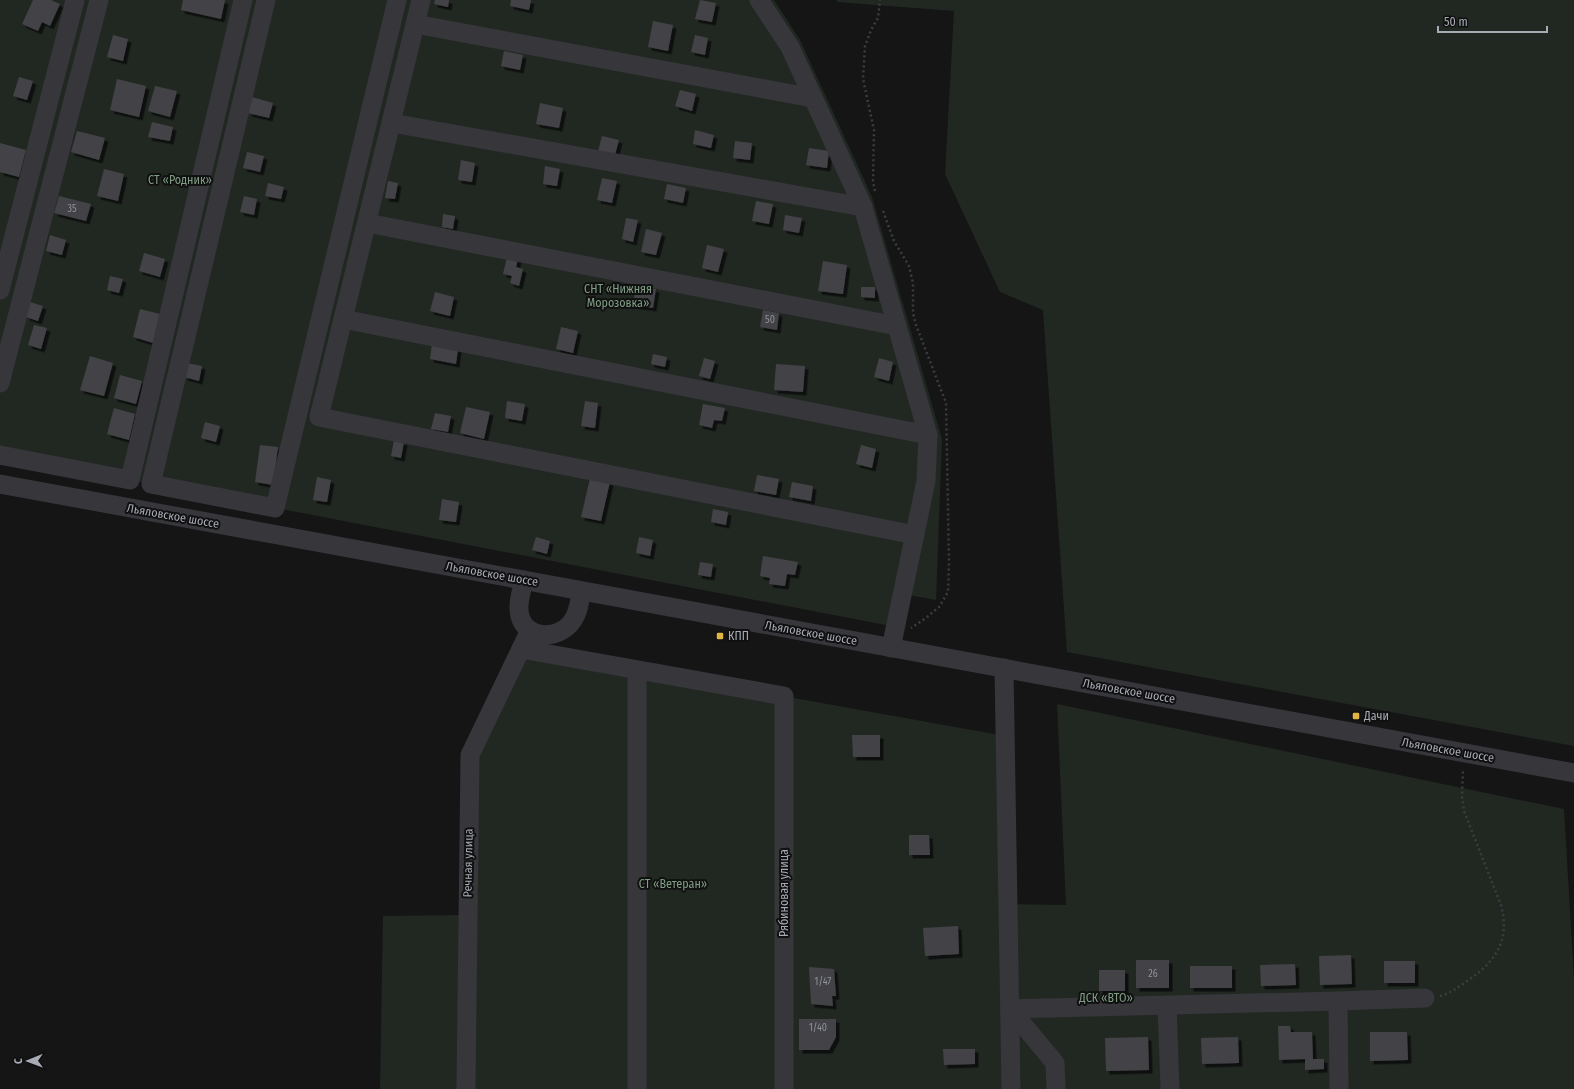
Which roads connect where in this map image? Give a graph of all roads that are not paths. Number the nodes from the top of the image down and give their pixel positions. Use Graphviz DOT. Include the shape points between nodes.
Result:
graph roads {
  1 [pos="75,0"];
  2 [pos="99,0"];
  3 [pos="243,0"];
  4 [pos="266,0"];
  5 [pos="397,0"];
  6 [pos="421,0"];
  7 [pos="759,0"];
  8 [pos="415,24"];
  9 [pos="813,98"];
  10 [pos="392,123"];
  11 [pos="863,207"];
  12 [pos="367,223"];
  13 [pos="0,290"];
  14 [pos="343,319"];
  15 [pos="897,326"];
  16 [pos="0,383"];
  17 [pos="928,435"];
  18 [pos="0,455"];
  19 [pos="84,471"];
  20 [pos="130,480"];
  21 [pos="0,484"];
  22 [pos="213,496"];
  23 [pos="78,498"];
  24 [pos="124,506"];
  25 [pos="208,522"];
  26 [pos="915,535"];
  27 [pos="524,580"];
  28 [pos="581,591"];
  29 [pos="530,630"];
  30 [pos="891,648"];
  31 [pos="521,649"];
  32 [pos="1004,668"];
  33 [pos="637,670"];
  34 [pos="1574,773"];
  35 [pos="1425,998"];
  36 [pos="1338,1001"];
  37 [pos="1167,1005"];
  38 [pos="1010,1009"];
  39 [pos="466,1089"];
  40 [pos="637,1089"];
  41 [pos="784,1089"];
  42 [pos="1011,1089"];
  43 [pos="1056,1089"];
  44 [pos="1170,1089"];
  45 [pos="1339,1089"];
  1 -- 13 [label="street"];
  2 -- 16 [label="street"];
  3 -- 20 [label="street"];
  4 -- 22 [label="street" via="151,484"];
  5 -- 22 [label="street" via="275,508"];
  6 -- 8 [label="street"];
  7 -- 9 [label="street" via="790,47"];
  8 -- 9 [label="street"];
  8 -- 10 [label="street"];
  9 -- 11 [label="street"];
  10 -- 11 [label="street"];
  10 -- 12 [label="street"];
  11 -- 15 [label="street"];
  12 -- 14 [label="street"];
  12 -- 15 [label="street"];
  14 -- 17 [label="street"];
  14 -- 26 [label="street" via="319,417"];
  15 -- 17 [label="street"];
  17 -- 26 [label="street" via="926,482"];
  18 -- 19 [label="street"];
  19 -- 20 [label="street"];
  19 -- 23 [label="street"];
  20 -- 24 [label="street"];
  21 -- 23 [label="street, Льяловское шоссе"];
  22 -- 25 [label="street"];
  23 -- 24 [label="street, Льяловское шоссе"];
  24 -- 25 [label="street, Льяловское шоссе"];
  25 -- 27 [label="street, Льяловское шоссе"];
  26 -- 30 [label="street"];
  27 -- 28 [label="street, Льяловское шоссе"];
  27 -- 29 [label="street" via="518,611"];
  28 -- 29 [label="street" via="577,612 567,627 552,635 542,635"];
  28 -- 30 [label="street, Льяловское шоссе"];
  29 -- 31 [label="street, Речная улица"];
  30 -- 32 [label="street, Льяловское шоссе"];
  31 -- 33 [label="street"];
  31 -- 39 [label="street, Речная улица" via="470,755"];
  32 -- 34 [label="street, Льяловское шоссе"];
  32 -- 38 [label="street"];
  33 -- 40 [label="street"];
  33 -- 41 [label="street, Рябиновая улица" via="784,696"];
  35 -- 36 [label="street"];
  36 -- 37 [label="street"];
  36 -- 45 [label="street"];
  37 -- 38 [label="street"];
  37 -- 44 [label="street"];
  38 -- 42 [label="street"];
  38 -- 43 [label="street" via="1055,1063"];
}
